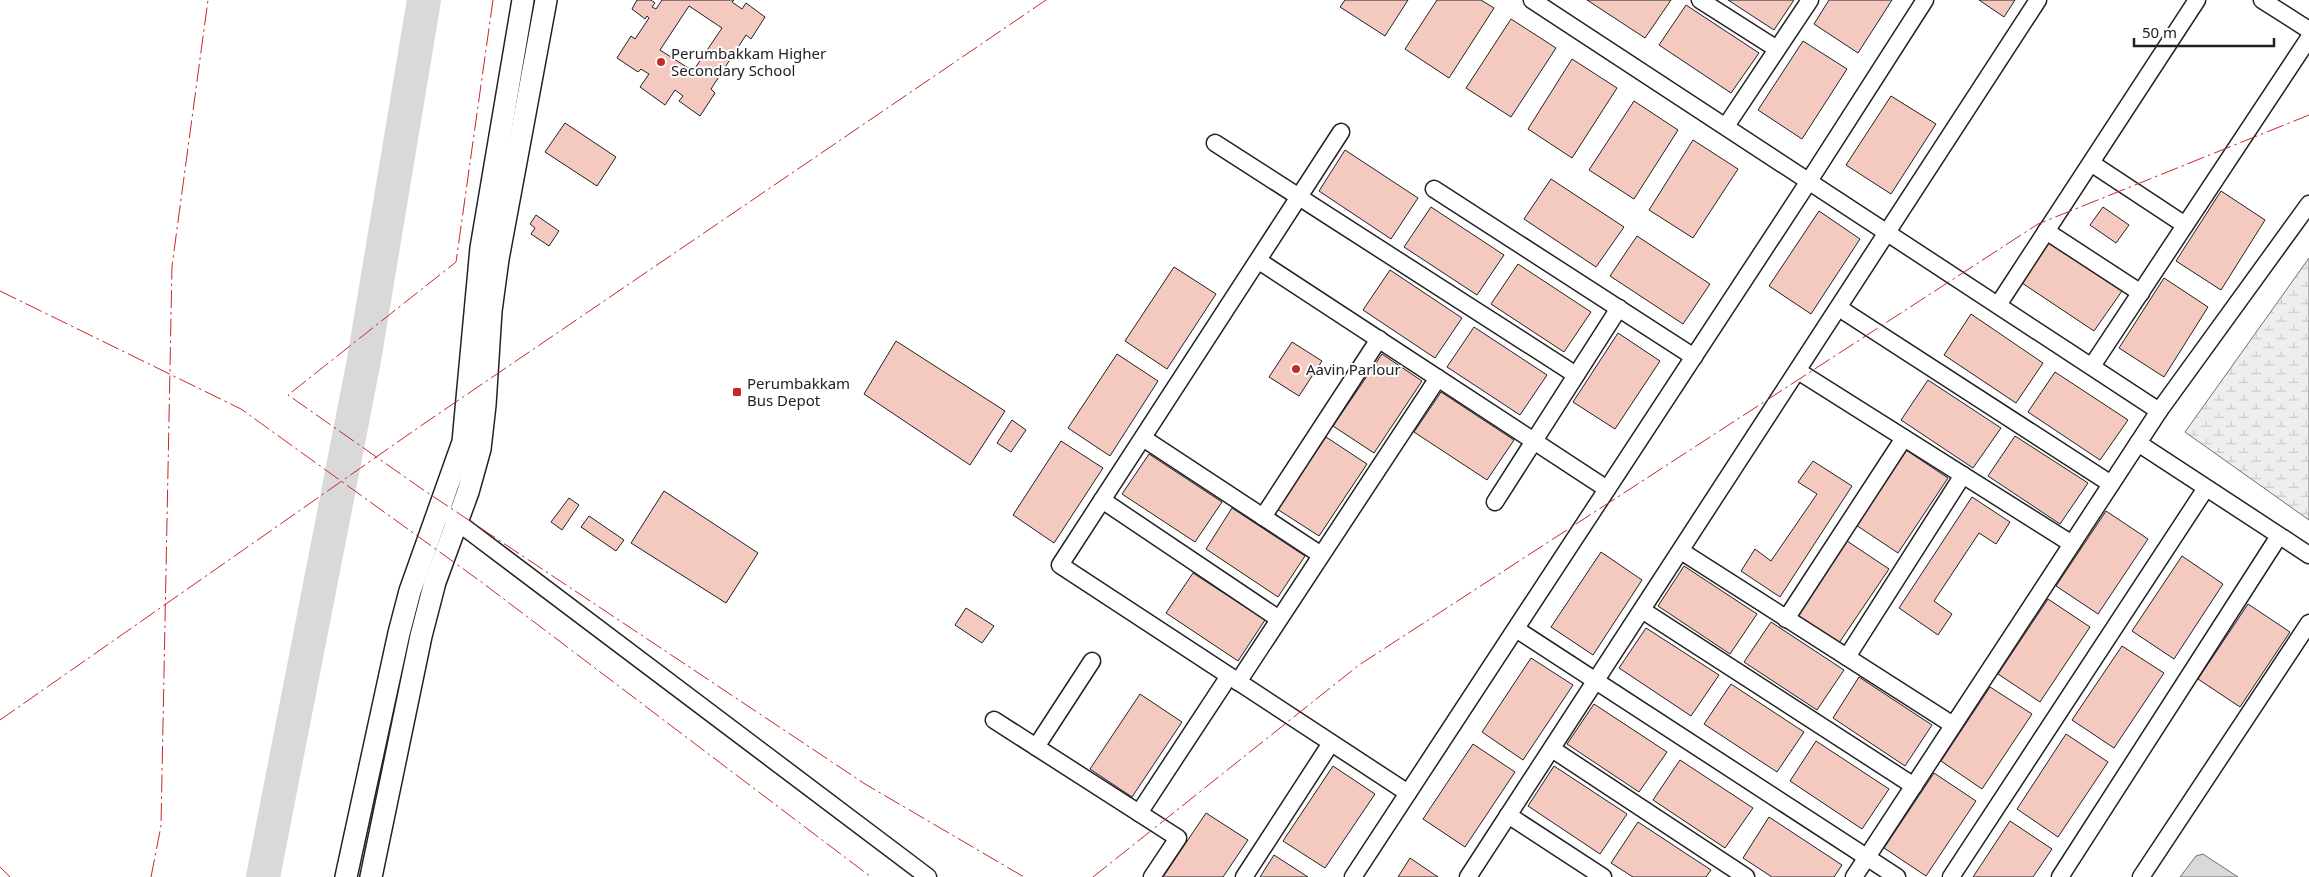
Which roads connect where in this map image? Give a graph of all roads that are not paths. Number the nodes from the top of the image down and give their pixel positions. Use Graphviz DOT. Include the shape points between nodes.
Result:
graph roads {
  1 [pos="523,0"];
  2 [pos="546,0"];
  3 [pos="1532,0"];
  4 [pos="1700,0"];
  5 [pos="1810,0"];
  6 [pos="1925,0"];
  7 [pos="2038,0"];
  8 [pos="2197,0"];
  9 [pos="2262,0"];
  10 [pos="2309,30"];
  11 [pos="2309,38"];
  12 [pos="1777,49"];
  13 [pos="1726,126"];
  14 [pos="1341,132"];
  15 [pos="1216,143"];
  16 [pos="2091,163"];
  17 [pos="1810,181"];
  18 [pos="1434,189"];
  19 [pos="1300,197"];
  20 [pos="2309,204"];
  21 [pos="2186,225"];
  22 [pos="2046,231"];
  23 [pos="1888,233"];
  24 [pos="1258,260"];
  25 [pos="2141,293"];
  26 [pos="1998,305"];
  27 [pos="1619,308"];
  28 [pos="1839,308"];
  29 [pos="1379,340"];
  30 [pos="1694,357"];
  31 [pos="2092,366"];
  32 [pos="1798,372"];
  33 [pos="1576,375"];
  34 [pos="1438,378"];
  35 [pos="2159,411"];
  36 [pos="1143,438"];
  37 [pos="1904,438"];
  38 [pos="1534,441"];
  39 [pos="2138,443"];
  40 [pos="1963,475"];
  41 [pos="2111,484"];
  42 [pos="2206,488"];
  43 [pos="1607,489"];
  44 [pos="1102,500"];
  45 [pos="1495,502"];
  46 [pos="440,509"];
  47 [pos="1263,517"];
  48 [pos="457,522"];
  49 [pos="2280,536"];
  50 [pos="2072,544"];
  51 [pos="1681,552"];
  52 [pos="1321,555"];
  53 [pos="2309,555"];
  54 [pos="1642,610"];
  55 [pos="1280,619"];
  56 [pos="1786,619"];
  57 [pos="2308,626"];
  58 [pos="1516,629"];
  59 [pos="1846,657"];
  60 [pos="1092,661"];
  61 [pos="1233,679"];
  62 [pos="1596,681"];
  63 [pos="994,720"];
  64 [pos="1953,725"];
  65 [pos="1331,743"];
  66 [pos="1036,747"];
  67 [pos="1552,749"];
  68 [pos="1914,786"];
  69 [pos="1408,793"];
  70 [pos="1139,813"];
  71 [pos="1508,815"];
  72 [pos="1867,857"];
  73 [pos="346,877"];
  74 [pos="371,877"];
  75 [pos="928,877"];
  76 [pos="1152,877"];
  77 [pos="1244,877"];
  78 [pos="1353,877"];
  79 [pos="1468,877"];
  80 [pos="1603,877"];
  81 [pos="1746,877"];
  82 [pos="1854,877"];
  83 [pos="1897,877"];
  84 [pos="1951,877"];
  85 [pos="2060,877"];
  86 [pos="2141,877"];
  1 -- 46 [label="street" via="481,248 463,442"];
  2 -- 48 [label="street" via="498,259 480,449"];
  3 -- 13 [label="street"];
  4 -- 12 [label="street"];
  5 -- 12 [label="street"];
  6 -- 17 [label="street"];
  7 -- 23 [label="street"];
  8 -- 16 [label="street"];
  9 -- 10 [label="street"];
  11 -- 21 [label="street"];
  12 -- 13 [label="street"];
  13 -- 17 [label="street"];
  14 -- 19 [label="street"];
  15 -- 19 [label="street"];
  16 -- 21 [label="street"];
  16 -- 22 [label="street"];
  17 -- 23 [label="street"];
  17 -- 30 [label="street"];
  18 -- 27 [label="street"];
  19 -- 24 [label="street"];
  19 -- 33 [label="street"];
  20 -- 35 [label="street"];
  21 -- 25 [label="street"];
  22 -- 25 [label="street"];
  22 -- 26 [label="street"];
  23 -- 26 [label="street"];
  23 -- 28 [label="street"];
  24 -- 29 [label="street"];
  24 -- 36 [label="street"];
  25 -- 31 [label="street"];
  26 -- 31 [label="street"];
  27 -- 30 [label="street"];
  27 -- 33 [label="street"];
  28 -- 32 [label="street"];
  28 -- 41 [label="street"];
  29 -- 34 [label="street"];
  29 -- 47 [label="street"];
  30 -- 43 [label="street"];
  31 -- 35 [label="street"];
  32 -- 37 [label="street"];
  32 -- 51 [label="street"];
  33 -- 38 [label="street"];
  34 -- 38 [label="street"];
  34 -- 52 [label="street"];
  35 -- 39 [label="street"];
  36 -- 44 [label="street"];
  36 -- 47 [label="street"];
  37 -- 40 [label="street"];
  37 -- 56 [label="street"];
  38 -- 43 [label="street"];
  38 -- 45 [label="street"];
  39 -- 41 [label="street"];
  39 -- 42 [label="street"];
  40 -- 50 [label="street"];
  40 -- 59 [label="street"];
  41 -- 50 [label="street"];
  42 -- 49 [label="street"];
  42 -- 84 [label="street"];
  43 -- 58 [label="street"];
  44 -- 55 [label="street"];
  44 -- 61 [label="street" via="1060,565"];
  46 -- 48 [label="street"];
  46 -- 73 [label="street" via="422,553 399,634"];
  47 -- 52 [label="street"];
  48 -- 74 [label="street" via="435,582 421,636"];
  48 -- 75 [label="street"];
  49 -- 53 [label="street"];
  49 -- 85 [label="street"];
  50 -- 64 [label="street"];
  51 -- 54 [label="street"];
  51 -- 56 [label="street"];
  52 -- 55 [label="street"];
  54 -- 62 [label="street"];
  54 -- 68 [label="street"];
  55 -- 61 [label="street"];
  56 -- 59 [label="street"];
  57 -- 86 [label="street"];
  58 -- 62 [label="street"];
  58 -- 69 [label="street"];
  59 -- 64 [label="street"];
  60 -- 66 [label="street"];
  61 -- 65 [label="street"];
  61 -- 70 [label="street"];
  62 -- 67 [label="street"];
  62 -- 72 [label="street"];
  63 -- 66 [label="street"];
  64 -- 68 [label="street"];
  65 -- 69 [label="street"];
  65 -- 77 [label="street"];
  66 -- 70 [label="street"];
  67 -- 71 [label="street"];
  67 -- 81 [label="street"];
  68 -- 72 [label="street"];
  69 -- 78 [label="street"];
  70 -- 76 [label="street" via="1178,838"];
  71 -- 79 [label="street"];
  71 -- 80 [label="street"];
  72 -- 82 [label="street"];
  72 -- 83 [label="street"];
}
